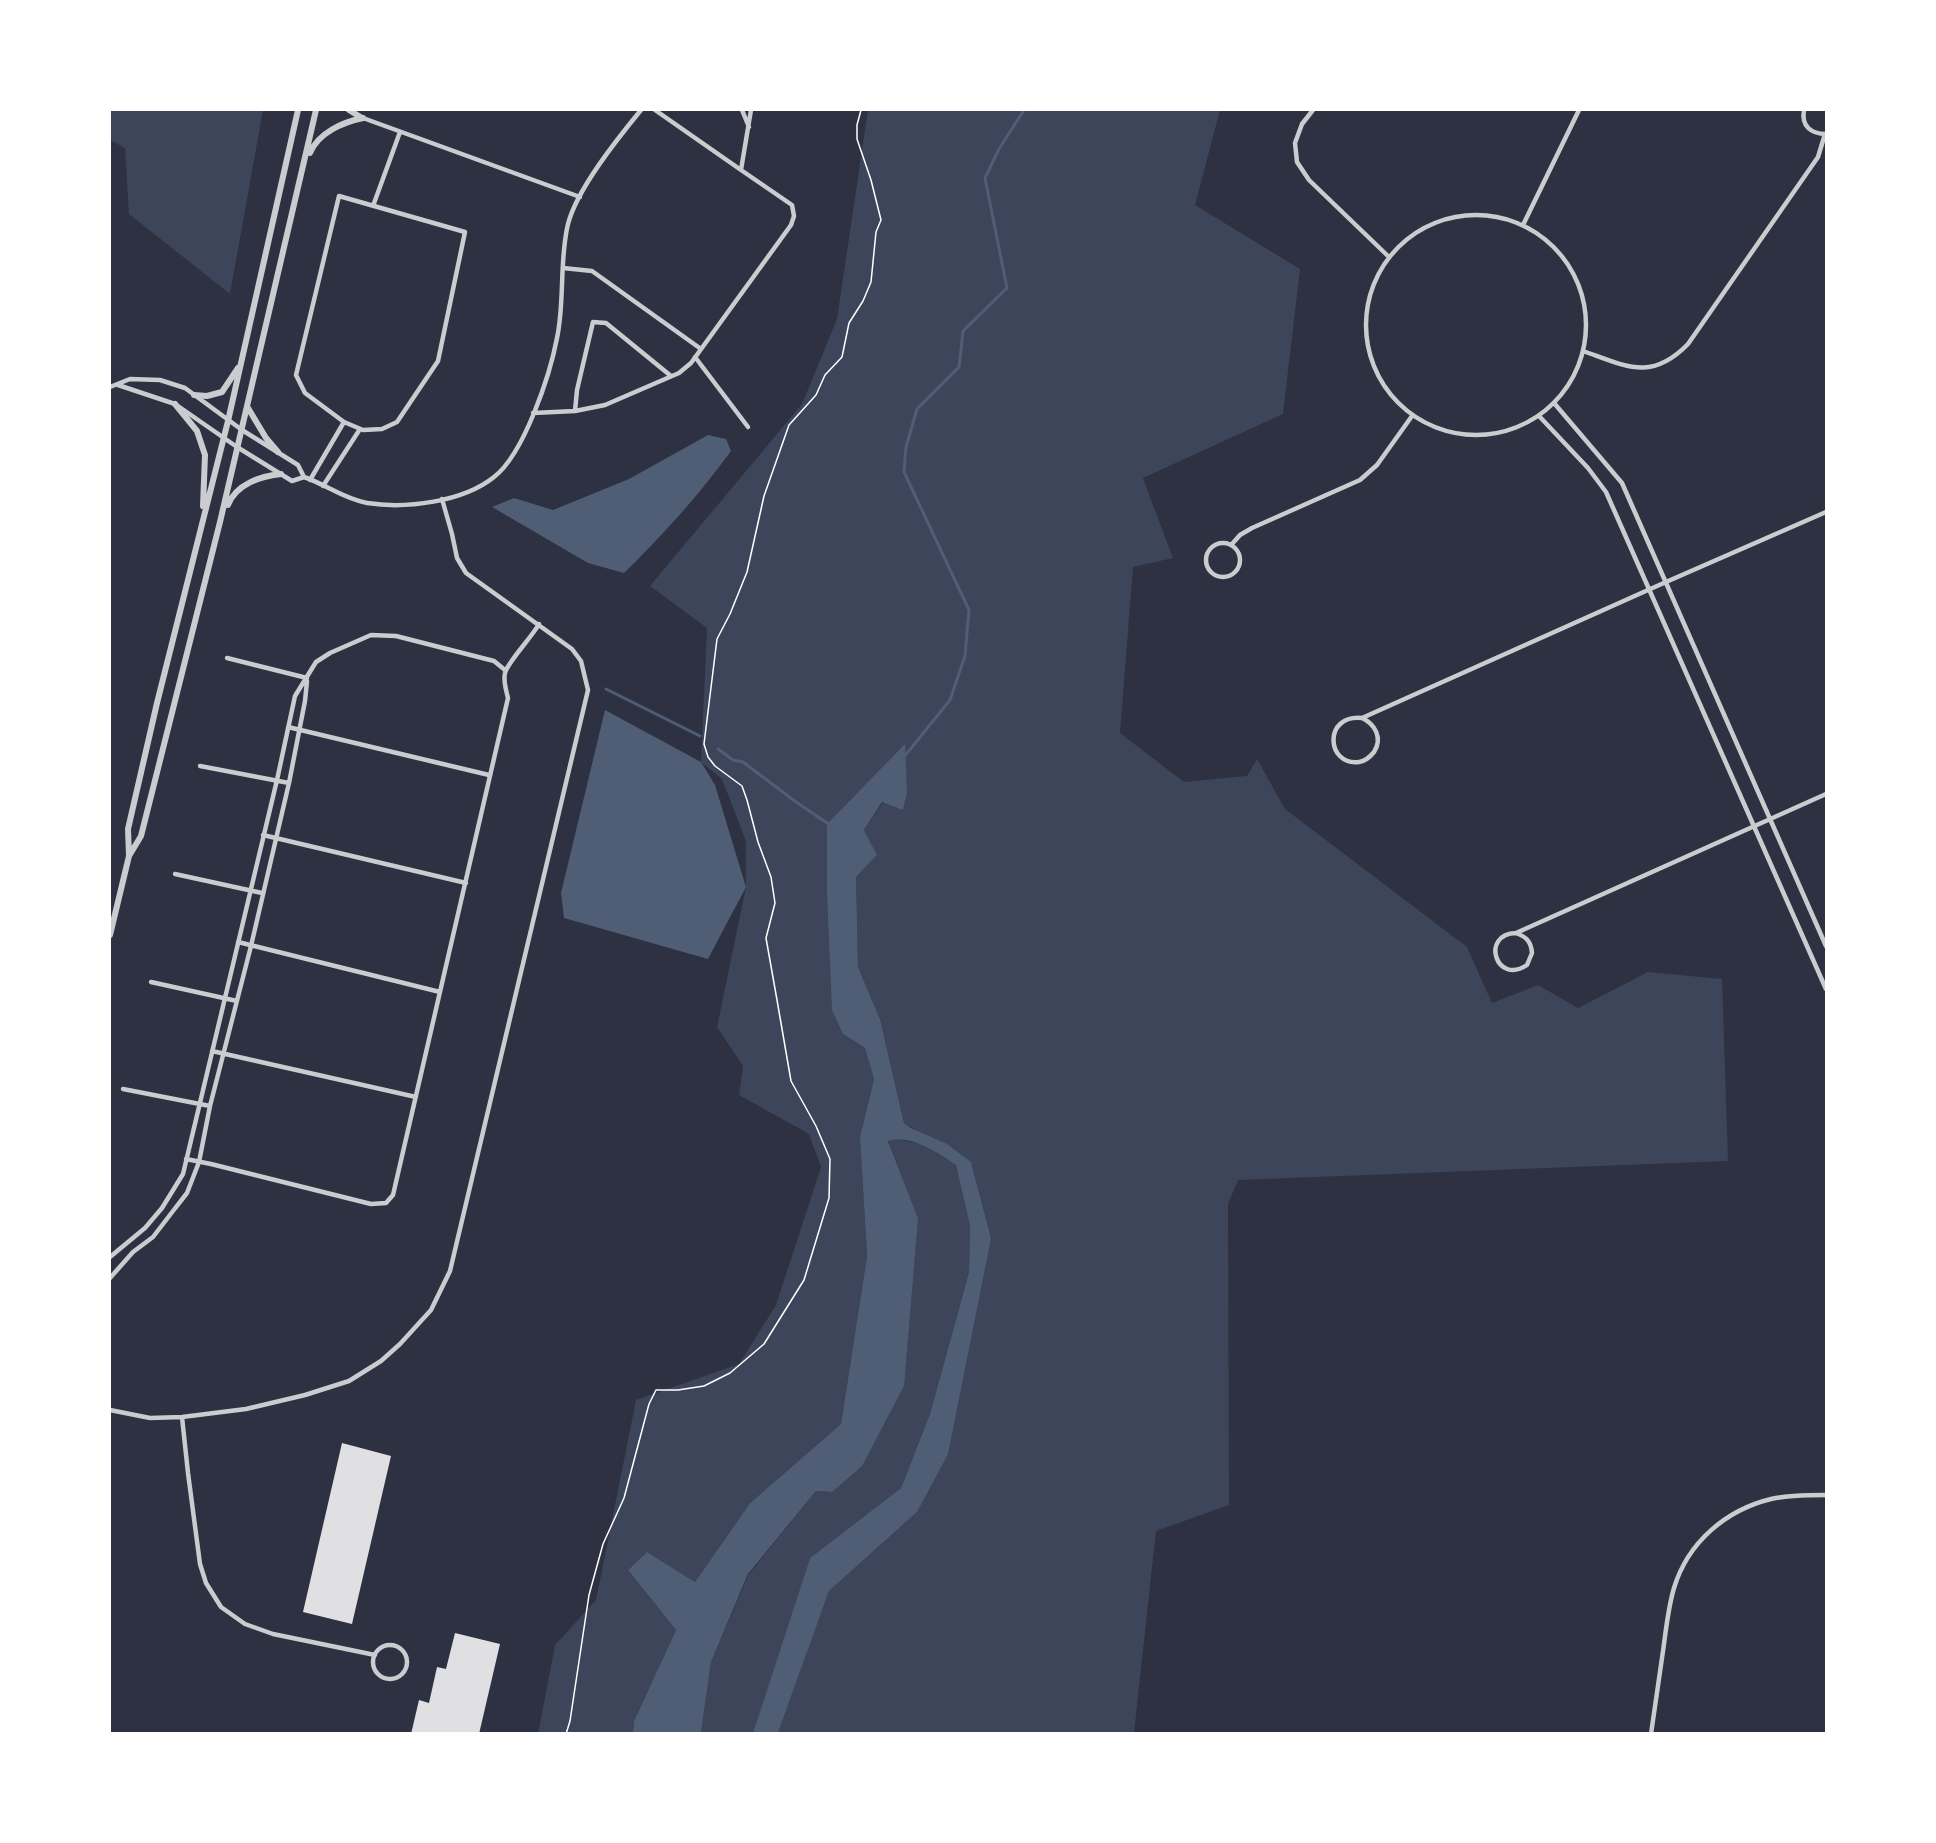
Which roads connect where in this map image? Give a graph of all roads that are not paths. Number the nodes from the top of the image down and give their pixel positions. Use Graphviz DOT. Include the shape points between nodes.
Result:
graph roads {
  1 [pos="298,110"];
  2 [pos="316,110"];
  3 [pos="349,110"];
  4 [pos="641,110"];
  5 [pos="655,110"];
  6 [pos="742,110"];
  7 [pos="751,110"];
  8 [pos="1313,110"];
  9 [pos="1579,110"];
  10 [pos="1804,110"];
  11 [pos="363,118"];
  12 [pos="749,127"];
  13 [pos="400,132"];
  14 [pos="1826,134"];
  15 [pos="741,170"];
  16 [pos="302,173"];
  17 [pos="580,196"];
  18 [pos="373,206"];
  19 [pos="1523,225"];
  20 [pos="1389,257"];
  21 [pos="563,268"];
  22 [pos="701,349"];
  23 [pos="1583,351"];
  24 [pos="695,357"];
  25 [pos="242,362"];
  26 [pos="671,376"];
  27 [pos="118,385"];
  28 [pos="110,387"];
  29 [pos="194,395"];
  30 [pos="1554,403"];
  31 [pos="175,404"];
  32 [pos="248,408"];
  33 [pos="575,411"];
  34 [pos="533,413"];
  35 [pos="1412,416"];
  36 [pos="1539,416"];
  37 [pos="228,420"];
  38 [pos="344,422"];
  39 [pos="748,427"];
  40 [pos="360,429"];
  41 [pos="242,430"];
  42 [pos="224,437"];
  43 [pos="237,447"];
  44 [pos="278,452"];
  45 [pos="281,474"];
  46 [pos="304,477"];
  47 [pos="310,480"];
  48 [pos="323,486"];
  49 [pos="442,499"];
  50 [pos="1827,512"];
  51 [pos="220,522"];
  52 [pos="200,527"];
  53 [pos="1232,544"];
  54 [pos="1666,582"];
  55 [pos="1650,590"];
  56 [pos="539,624"];
  57 [pos="227,658"];
  58 [pos="505,670"];
  59 [pos="307,678"];
  60 [pos="1362,718"];
  61 [pos="288,727"];
  62 [pos="300,729"];
  63 [pos="201,766"];
  64 [pos="489,775"];
  65 [pos="277,780"];
  66 [pos="289,783"];
  67 [pos="1827,794"];
  68 [pos="1770,818"];
  69 [pos="1754,826"];
  70 [pos="263,835"];
  71 [pos="275,838"];
  72 [pos="129,856"];
  73 [pos="175,874"];
  74 [pos="466,883"];
  75 [pos="250,889"];
  76 [pos="262,893"];
  77 [pos="1516,933"];
  78 [pos="110,935"];
  79 [pos="238,942"];
  80 [pos="251,946"];
  81 [pos="1827,946"];
  82 [pos="151,982"];
  83 [pos="1827,989"];
  84 [pos="440,992"];
  85 [pos="225,998"];
  86 [pos="237,1001"];
  87 [pos="212,1051"];
  88 [pos="224,1054"];
  89 [pos="123,1089"];
  90 [pos="416,1097"];
  91 [pos="199,1103"];
  92 [pos="210,1106"];
  93 [pos="186,1159"];
  94 [pos="199,1162"];
  95 [pos="110,1257"];
  96 [pos="110,1278"];
  97 [pos="110,1410"];
  98 [pos="182,1417"];
  99 [pos="1827,1495"];
  100 [pos="375,1655"];
  101 [pos="1651,1734"];
  1 -- 25 [label="street"];
  2 -- 16 [label="street"];
  3 -- 11 [label="street"];
  4 -- 17 [label="street"];
  5 -- 15 [label="street"];
  6 -- 12 [label="street"];
  7 -- 12 [label="street"];
  8 -- 20 [label="street" via="1295,143 1297,162 1309,180"];
  9 -- 19 [label="street"];
  10 -- 14 [label="street" via="1806,126 1816,134"];
  11 -- 13 [label="street"];
  11 -- 16 [label="street" via="324,135 312,147"];
  12 -- 15 [label="street"];
  13 -- 17 [label="street"];
  13 -- 18 [label="street"];
  14 -- 23 [label="street" via="1818,157 1676,356 1644,369"];
  15 -- 22 [label="street" via="792,205 794,216"];
  16 -- 32 [label="street"];
  17 -- 21 [label="street" via="568,223"];
  18 -- 38 [label="street" via="339,196 296,375 305,393"];
  18 -- 40 [label="street" via="465,232 438,361 397,422 382,429"];
  19 -- 20 [label="street" via="1494,216 1465,215 1436,222 1410,236"];
  19 -- 23 [label="street" via="1548,242 1567,264 1580,292 1586,321"];
  20 -- 35 [label="street" via="1372,288 1365,323 1370,359 1386,391"];
  21 -- 22 [label="street" via="592,271"];
  21 -- 34 [label="street" via="558,337"];
  22 -- 24 [label="street"];
  23 -- 30 [label="street" via="1572,379"];
  24 -- 26 [label="street"];
  24 -- 39 [label="street"];
  25 -- 29 [label="street" via="222,392"];
  25 -- 37 [label="street"];
  26 -- 33 [label="street" via="605,405"];
  26 -- 33 [label="street" via="606,323 593,322"];
  27 -- 28 [label="street"];
  27 -- 29 [label="street" via="130,379 160,380"];
  27 -- 31 [label="street"];
  29 -- 37 [label="street"];
  30 -- 36 [label="street"];
  30 -- 54 [label="street" via="1622,483"];
  31 -- 42 [label="street"];
  31 -- 52 [label="street" via="197,431 204,455"];
  32 -- 41 [label="street"];
  32 -- 44 [label="street"];
  33 -- 34 [label="street"];
  34 -- 49 [label="street" via="511,457 496,476 479,488"];
  35 -- 36 [label="street" via="1442,431 1476,436 1509,431"];
  35 -- 53 [label="street" via="1377,465 1360,480 1252,528"];
  36 -- 55 [label="street" via="1606,492"];
  37 -- 41 [label="street"];
  37 -- 42 [label="street"];
  38 -- 40 [label="street"];
  38 -- 47 [label="street"];
  40 -- 48 [label="street"];
  41 -- 43 [label="street"];
  41 -- 44 [label="street"];
  42 -- 43 [label="street"];
  42 -- 52 [label="street"];
  43 -- 45 [label="street"];
  43 -- 51 [label="street"];
  44 -- 46 [label="street" via="298,465"];
  45 -- 46 [label="street" via="292,481"];
  45 -- 51 [label="street" via="246,485 230,498"];
  46 -- 47 [label="street"];
  47 -- 48 [label="street"];
  48 -- 49 [label="street" via="368,503"];
  49 -- 56 [label="street" via="457,558 466,573"];
  50 -- 54 [label="street"];
  51 -- 72 [label="street" via="141,836"];
  52 -- 72 [label="street" via="128,829"];
  53 -- 53 [label="street" via="1220,542 1211,547 1206,564 1214,574 1225,577 1240,566 1240,554"];
  54 -- 55 [label="street"];
  54 -- 68 [label="street"];
  55 -- 60 [label="street"];
  55 -- 69 [label="street"];
  56 -- 58 [label="street"];
  56 -- 98 [label="street" via="572,649 581,661 588,690 450,1270 431,1310 381,1361 349,1381 246,1409"];
  57 -- 59 [label="street"];
  58 -- 59 [label="street" via="494,661 396,636 370,636 330,652 316,662"];
  58 -- 64 [label="street" via="508,698"];
  59 -- 61 [label="street" via="295,696"];
  59 -- 62 [label="street"];
  60 -- 60 [label="street" via="1346,719 1333,737 1337,752 1348,761 1364,761 1376,748 1374,726"];
  61 -- 62 [label="street"];
  61 -- 65 [label="street"];
  62 -- 64 [label="street"];
  62 -- 66 [label="street"];
  63 -- 65 [label="street"];
  64 -- 74 [label="street"];
  65 -- 66 [label="street"];
  65 -- 70 [label="street"];
  66 -- 71 [label="street"];
  67 -- 68 [label="street"];
  68 -- 69 [label="street"];
  68 -- 81 [label="street"];
  69 -- 77 [label="street"];
  69 -- 83 [label="street"];
  70 -- 71 [label="street"];
  70 -- 75 [label="street"];
  71 -- 74 [label="street"];
  71 -- 76 [label="street"];
  72 -- 78 [label="street"];
  73 -- 75 [label="street"];
  74 -- 84 [label="street"];
  75 -- 76 [label="street"];
  75 -- 79 [label="street"];
  76 -- 80 [label="street"];
  77 -- 77 [label="street" via="1504,936 1495,948 1497,961 1515,971 1527,965 1532,953 1529,941"];
  79 -- 80 [label="street"];
  79 -- 85 [label="street"];
  80 -- 84 [label="street"];
  80 -- 86 [label="street"];
  82 -- 85 [label="street"];
  84 -- 90 [label="street"];
  85 -- 86 [label="street"];
  85 -- 87 [label="street"];
  86 -- 88 [label="street"];
  87 -- 88 [label="street"];
  87 -- 91 [label="street"];
  88 -- 90 [label="street"];
  88 -- 92 [label="street"];
  89 -- 91 [label="street"];
  90 -- 94 [label="street" via="393,1196 386,1203 370,1204"];
  91 -- 92 [label="street"];
  91 -- 93 [label="street"];
  92 -- 94 [label="street"];
  93 -- 94 [label="street"];
  93 -- 95 [label="street" via="183,1174 162,1208"];
  94 -- 96 [label="street" via="187,1193 153,1237"];
  97 -- 98 [label="street" via="150,1418"];
  98 -- 100 [label="street" via="200,1564 221,1607 245,1624 273,1634"];
  99 -- 101 [label="street" via="1755,1504 1728,1517 1697,1544 1674,1588"];
  100 -- 100 [label="street" via="374,1667 384,1677 395,1677 404,1671 406,1656 397,1646 382,1647"];
}
